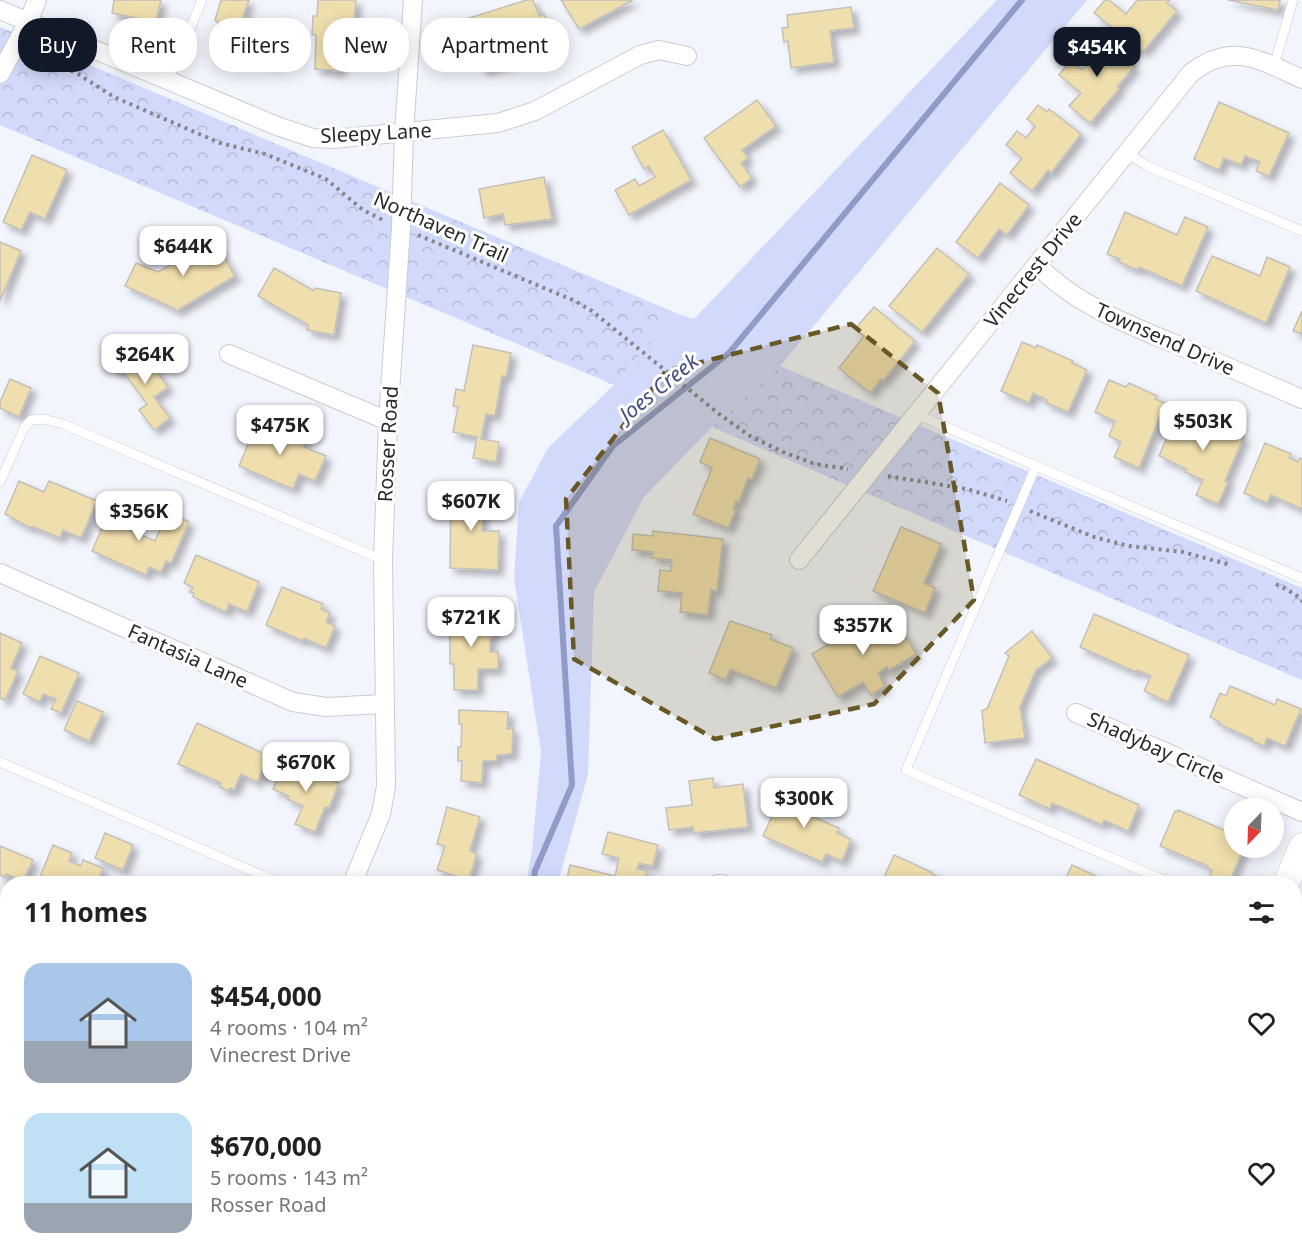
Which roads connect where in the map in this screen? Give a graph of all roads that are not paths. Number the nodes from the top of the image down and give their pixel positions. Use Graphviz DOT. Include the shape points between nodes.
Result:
graph roads {
  1 [pos="37,0"];
  2 [pos="202,0"];
  3 [pos="413,0"];
  4 [pos="1293,0"];
  5 [pos="0,10"];
  6 [pos="20,18"];
  7 [pos="29,18"];
  8 [pos="18,40"];
  9 [pos="97,51"];
  10 [pos="687,56"];
  11 [pos="1274,66"];
  12 [pos="0,74"];
  13 [pos="1302,79"];
  14 [pos="168,81"];
  15 [pos="404,133"];
  16 [pos="1126,152"];
  17 [pos="1302,231"];
  18 [pos="1037,265"];
  19 [pos="230,354"];
  20 [pos="1302,399"];
  21 [pos="916,414"];
  22 [pos="388,422"];
  23 [pos="1036,466"];
  24 [pos="0,482"];
  25 [pos="382,560"];
  26 [pos="799,560"];
  27 [pos="0,573"];
  28 [pos="1302,578"];
  29 [pos="383,704"];
  30 [pos="1076,713"];
  31 [pos="0,762"];
  32 [pos="1302,812"];
  33 [pos="1302,846"];
  34 [pos="264,876"];
  35 [pos="355,876"];
  36 [pos="1154,876"];
  37 [pos="1289,876"];
  1 -- 7 [label="street"];
  2 -- 14 [label="lane"];
  3 -- 15 [label="street, Rosser Road"];
  4 -- 11 [label="lane"];
  5 -- 6 [label="street, Sleepy Lane"];
  8 -- 12 [label="street"];
  9 -- 14 [label="street, Sleepy Lane"];
  10 -- 15 [label="street, Sleepy Lane" via="659,50 640,55 535,111 498,123"];
  11 -- 13 [label="street, Vinecrest Drive"];
  11 -- 16 [label="street, Vinecrest Drive" via="1231,55 1205,62 1191,73"];
  14 -- 15 [label="street, Sleepy Lane" via="313,138"];
  15 -- 22 [label="street, Rosser Road"];
  16 -- 17 [label="lane" via="1147,166"];
  16 -- 18 [label="street, Vinecrest Drive"];
  18 -- 20 [label="street, Townsend Drive" via="1050,279 1120,321"];
  18 -- 21 [label="street, Vinecrest Drive"];
  19 -- 22 [label="street"];
  21 -- 23 [label="lane"];
  21 -- 26 [label="street, Vinecrest Drive"];
  22 -- 25 [label="street, Rosser Road"];
  23 -- 28 [label="lane"];
  23 -- 36 [label="lane" via="906,770"];
  24 -- 25 [label="lane" via="24,428 31,420 44,419"];
  25 -- 29 [label="street, Rosser Road"];
  27 -- 29 [label="street, Fantasia Lane" via="293,702 326,707"];
  29 -- 35 [label="street, Rosser Road" via="386,786 381,814"];
  30 -- 32 [label="street, Shadybay Circle"];
  31 -- 34 [label="lane"];
  33 -- 37 [label="street"];
}
